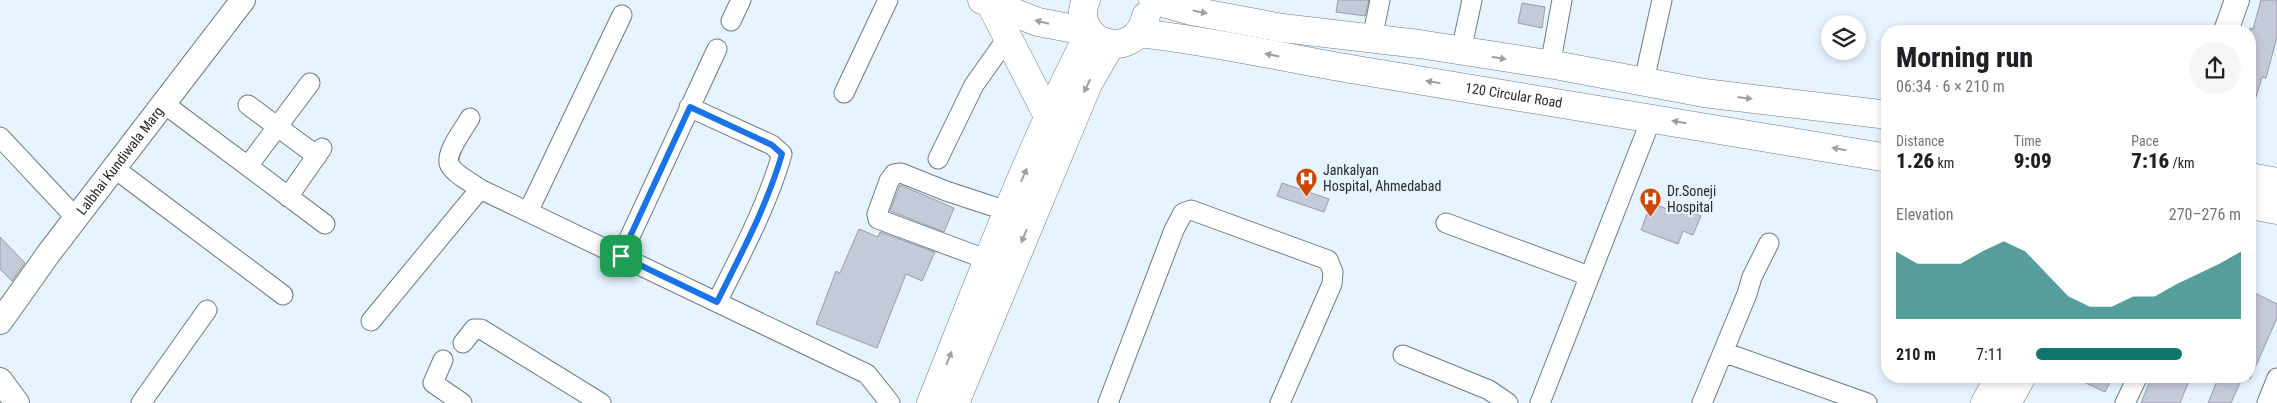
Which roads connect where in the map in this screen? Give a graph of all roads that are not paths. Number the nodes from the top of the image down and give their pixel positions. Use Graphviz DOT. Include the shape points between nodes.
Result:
graph roads {
  1 [pos="243,0"];
  2 [pos="741,0"];
  3 [pos="888,0"];
  4 [pos="1086,0"];
  5 [pos="1143,0"];
  6 [pos="1152,0"];
  7 [pos="1380,0"];
  8 [pos="1472,0"];
  9 [pos="1562,0"];
  10 [pos="1662,0"];
  11 [pos="2237,0"];
  12 [pos="986,1"];
  13 [pos="622,15"];
  14 [pos="731,22"];
  15 [pos="2228,25"];
  16 [pos="1139,33"];
  17 [pos="1008,36"];
  18 [pos="1101,38"];
  19 [pos="1372,39"];
  20 [pos="717,49"];
  21 [pos="1461,51"];
  22 [pos="1550,66"];
  23 [pos="1644,81"];
  24 [pos="310,83"];
  25 [pos="844,93"];
  26 [pos="163,103"];
  27 [pos="248,105"];
  28 [pos="690,107"];
  29 [pos="1881,114"];
  30 [pos="1652,117"];
  31 [pos="470,118"];
  32 [pos="1049,118"];
  33 [pos="277,127"];
  34 [pos="0,137"];
  35 [pos="1881,157"];
  36 [pos="938,159"];
  37 [pos="248,166"];
  38 [pos="114,168"];
  39 [pos="2256,178"];
  40 [pos="2277,182"];
  41 [pos="480,189"];
  42 [pos="288,197"];
  43 [pos="2256,206"];
  44 [pos="2277,210"];
  45 [pos="1007,211"];
  46 [pos="528,212"];
  47 [pos="76,218"];
  48 [pos="1446,223"];
  49 [pos="325,224"];
  50 [pos="1769,243"];
  51 [pos="621,256"];
  52 [pos="988,260"];
  53 [pos="1589,276"];
  54 [pos="283,295"];
  55 [pos="717,302"];
  56 [pos="206,310"];
  57 [pos="371,321"];
  58 [pos="0,322"];
  59 [pos="463,343"];
  60 [pos="1724,352"];
  61 [pos="1403,355"];
  62 [pos="444,360"];
  63 [pos="2277,378"];
  64 [pos="0,380"];
  65 [pos="1996,383"];
  66 [pos="2018,383"];
  67 [pos="2134,383"];
  68 [pos="951,402"];
  69 [pos="17,403"];
  70 [pos="141,403"];
  71 [pos="462,403"];
  72 [pos="601,403"];
  73 [pos="890,403"];
  74 [pos="1108,403"];
  75 [pos="1280,403"];
  76 [pos="1508,403"];
  77 [pos="1540,403"];
  78 [pos="1702,403"];
  79 [pos="1867,403"];
  80 [pos="1985,403"];
  81 [pos="2007,403"];
  82 [pos="2124,403"];
  83 [pos="2267,403"];
  1 -- 26 [label="street, Lalbhai Kundiwala Marg"];
  2 -- 14 [label="street"];
  3 -- 25 [label="street"];
  4 -- 18 [label="main road" via="1085,23"];
  5 -- 16 [label="main road" via="1146,15"];
  6 -- 19 [label="main road, one-way" via="1282,28"];
  7 -- 19 [label="street"];
  8 -- 21 [label="street"];
  9 -- 22 [label="street"];
  10 -- 23 [label="street"];
  11 -- 15 [label="street"];
  12 -- 17 [label="main road"];
  18 -- 12 [label="main road, one-way" via="1038,22"];
  13 -- 46 [label="street"];
  16 -- 18 [label="main road" via="1122,44"];
  30 -- 16 [label="main road, 120 Circular Road, one-way" via="1293,59 1188,38"];
  17 -- 32 [label="main road"];
  17 -- 36 [label="street" via="974,85"];
  18 -- 32 [label="main road" via="1068,75"];
  18 -- 68 [label="main road, one-way" via="1088,84"];
  19 -- 21 [label="main road"];
  20 -- 28 [label="street"];
  21 -- 22 [label="main road, one-way"];
  22 -- 23 [label="main road"];
  23 -- 29 [label="main road, one-way" via="1704,92"];
  24 -- 33 [label="street"];
  26 -- 37 [label="street"];
  26 -- 38 [label="street, Lalbhai Kundiwala Marg"];
  27 -- 33 [label="street"];
  28 -- 51 [label="street"];
  28 -- 55 [label="street" via="772,145 782,154 775,180"];
  35 -- 30 [label="main road, 120 Circular Road, one-way"];
  30 -- 53 [label="street"];
  31 -- 41 [label="street" via="448,159 451,167"];
  45 -- 32 [label="main road, one-way"];
  33 -- 37 [label="street"];
  33 -- 42 [label="street" via="319,152"];
  34 -- 47 [label="street"];
  37 -- 42 [label="street"];
  38 -- 47 [label="street, Lalbhai Kundiwala Marg"];
  38 -- 54 [label="street"];
  39 -- 40 [label="main road"];
  41 -- 46 [label="street"];
  41 -- 57 [label="street"];
  42 -- 49 [label="street"];
  43 -- 44 [label="main road"];
  45 -- 52 [label="main road"];
  45 -- 52 [label="street" via="901,173 894,174 889,181 878,219"];
  46 -- 51 [label="street"];
  47 -- 58 [label="street, Lalbhai Kundiwala Marg"];
  48 -- 53 [label="street"];
  50 -- 60 [label="street" via="1752,277"];
  51 -- 55 [label="street"];
  68 -- 52 [label="main road, one-way"];
  53 -- 77 [label="street"];
  55 -- 73 [label="street" via="867,374"];
  56 -- 70 [label="street"];
  59 -- 72 [label="street" via="474,329 481,329"];
  60 -- 78 [label="street"];
  60 -- 79 [label="street"];
  61 -- 76 [label="street" via="1489,390"];
  62 -- 71 [label="street" via="433,383"];
  63 -- 83 [label="street"];
  64 -- 69 [label="street"];
  65 -- 80 [label="main road"];
  66 -- 81 [label="main road"];
  67 -- 82 [label="street"];
  74 -- 75 [label="street" via="1174,230 1184,213 1191,210 1328,260 1333,272 1332,284"];
}
